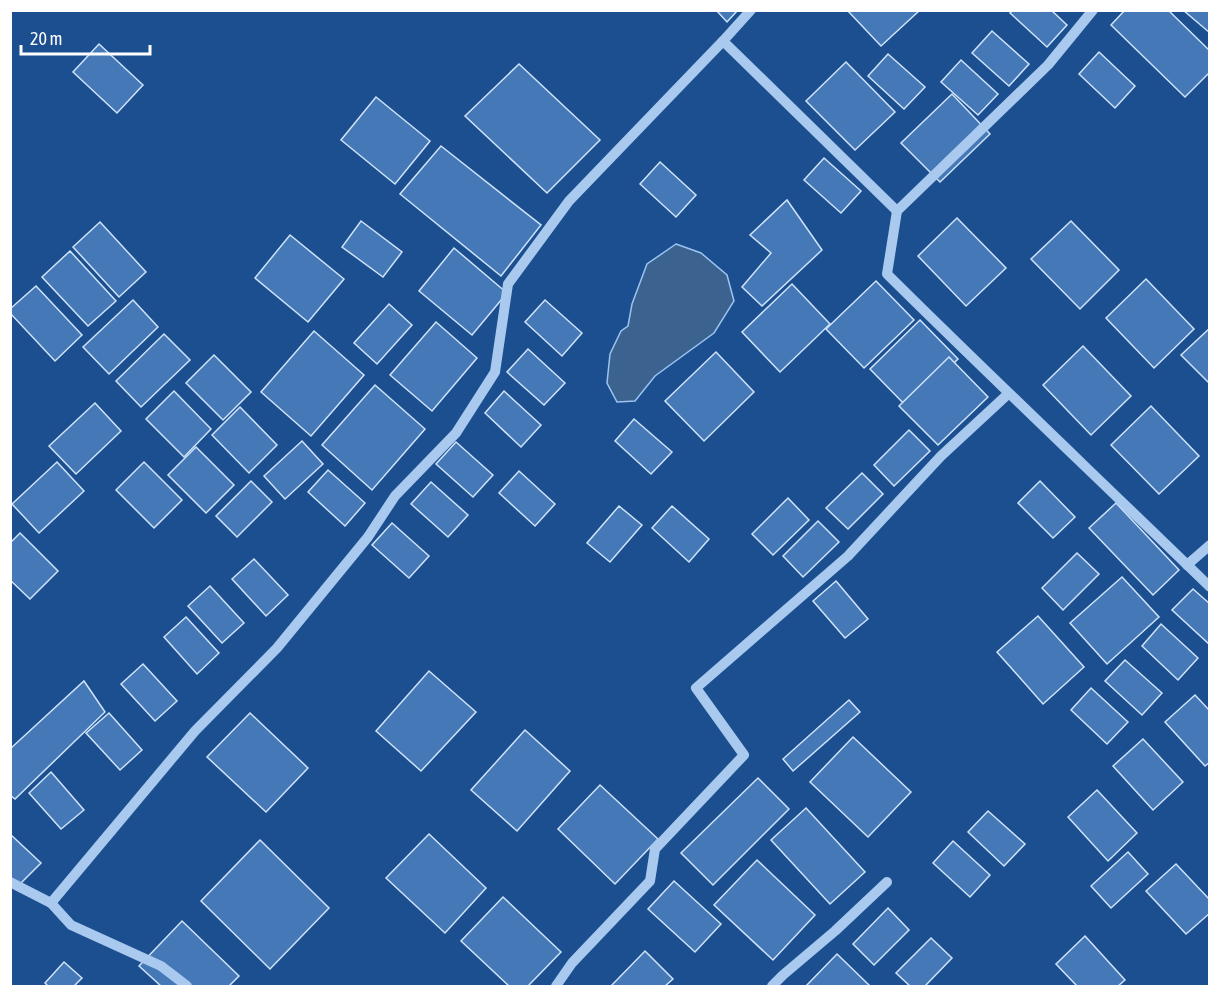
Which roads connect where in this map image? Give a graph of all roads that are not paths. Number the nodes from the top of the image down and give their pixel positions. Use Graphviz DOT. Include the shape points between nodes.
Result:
graph roads {
  1 [pos="751,10"];
  2 [pos="1093,10"];
  3 [pos="723,40"];
  4 [pos="897,212"];
  5 [pos="1008,394"];
  6 [pos="1209,545"];
  7 [pos="1187,565"];
  8 [pos="1209,587"];
  9 [pos="10,882"];
  10 [pos="887,882"];
  11 [pos="51,903"];
  12 [pos="187,987"];
  13 [pos="556,987"];
  14 [pos="772,987"];
  1 -- 3 [label="street"];
  2 -- 4 [label="street" via="1048,65"];
  3 -- 4 [label="street"];
  3 -- 11 [label="street" via="569,201 508,284 495,372 456,433 395,496 368,537 277,648 195,731"];
  4 -- 5 [label="street" via="887,274"];
  5 -- 7 [label="street"];
  5 -- 13 [label="street" via="941,456 848,556 696,688 744,754 655,849 650,881 572,963"];
  6 -- 7 [label="street"];
  7 -- 8 [label="street"];
  9 -- 11 [label="street"];
  10 -- 14 [label="street"];
  11 -- 12 [label="street" via="71,925 161,966"];
}
